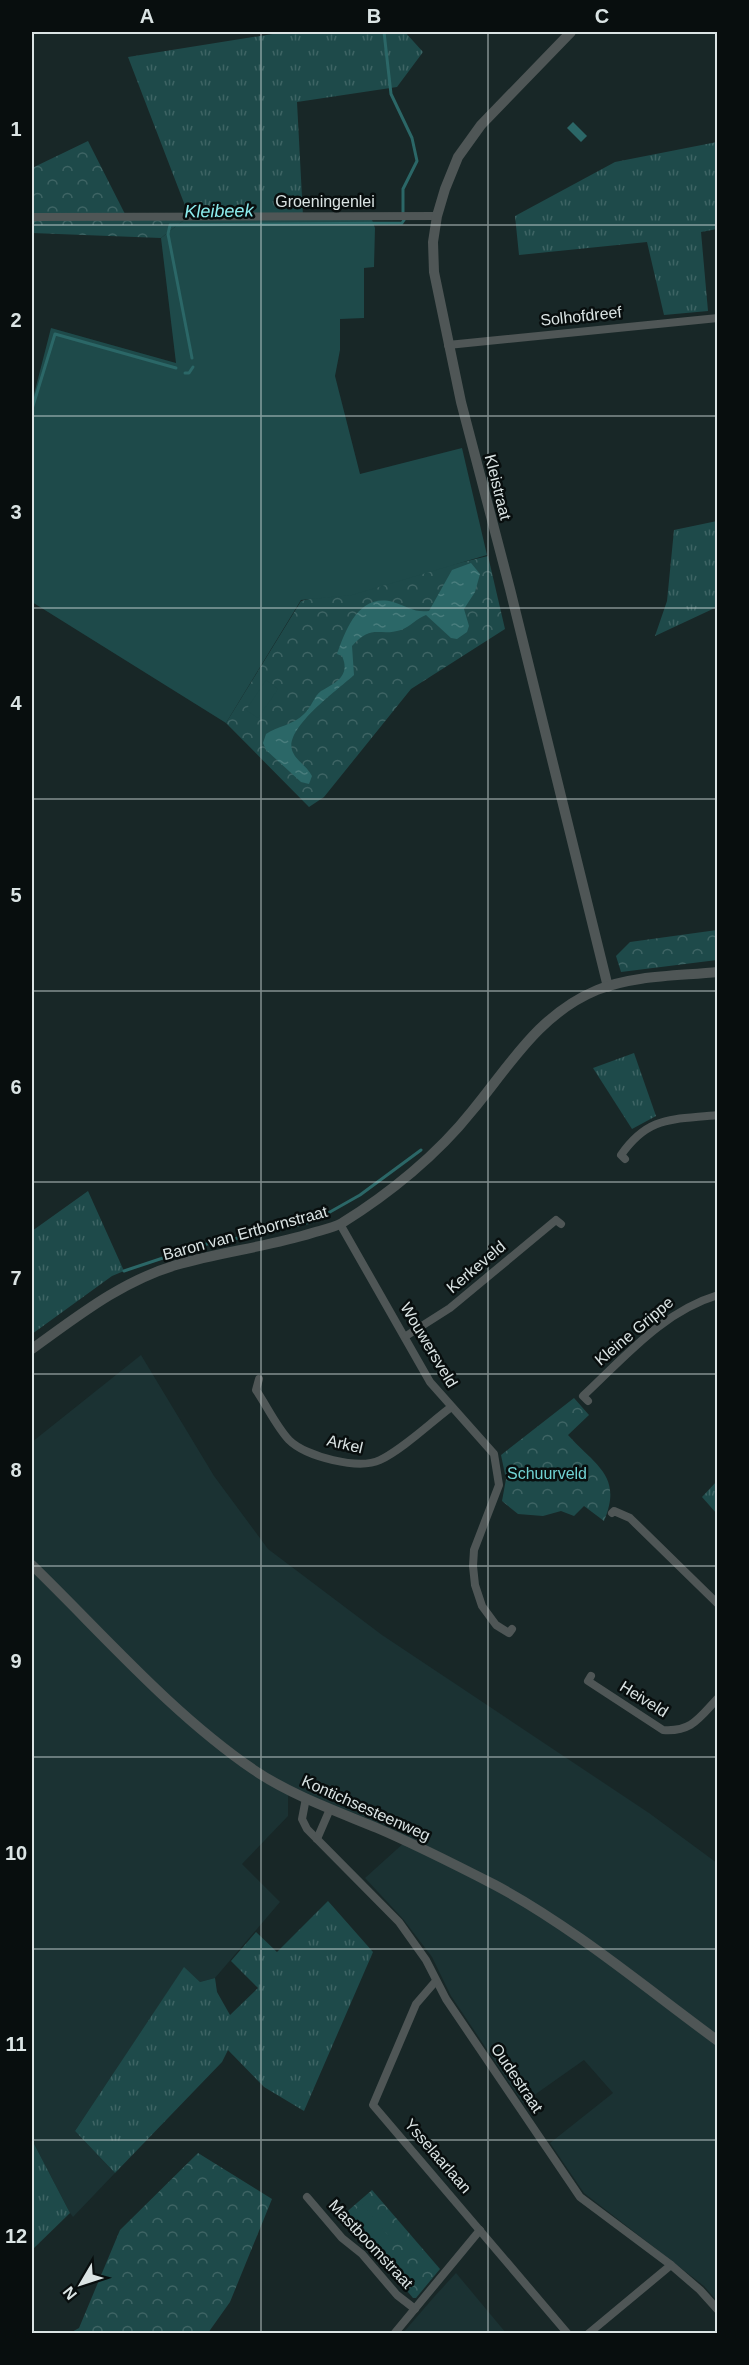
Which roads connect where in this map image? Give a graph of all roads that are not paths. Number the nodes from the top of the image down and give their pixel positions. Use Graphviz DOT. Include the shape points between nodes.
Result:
graph roads {
  1 [pos="571,32"];
  2 [pos="437,216"];
  3 [pos="32,218"];
  4 [pos="717,318"];
  5 [pos="448,345"];
  6 [pos="717,972"];
  7 [pos="608,987"];
  8 [pos="717,1115"];
  9 [pos="625,1159"];
  10 [pos="340,1224"];
  11 [pos="561,1224"];
  12 [pos="717,1295"];
  13 [pos="406,1336"];
  14 [pos="32,1349"];
  15 [pos="259,1379"];
  16 [pos="588,1401"];
  17 [pos="450,1408"];
  18 [pos="612,1513"];
  19 [pos="32,1565"];
  20 [pos="717,1604"];
  21 [pos="512,1629"];
  22 [pos="591,1676"];
  23 [pos="717,1698"];
  24 [pos="306,1798"];
  25 [pos="330,1809"];
  26 [pos="316,1839"];
  27 [pos="435,1982"];
  28 [pos="717,2041"];
  29 [pos="307,2197"];
  30 [pos="480,2229"];
  31 [pos="671,2265"];
  32 [pos="415,2309"];
  33 [pos="717,2310"];
  34 [pos="394,2334"];
  35 [pos="568,2334"];
  36 [pos="588,2334"];
  1 -- 2 [label="street, Kleistraat" via="469,140 449,176"];
  2 -- 3 [label="street, Groeningenlei"];
  2 -- 5 [label="street, Kleistraat" via="434,272"];
  4 -- 5 [label="street, Solhofdreef"];
  5 -- 7 [label="street, Kleistraat"];
  6 -- 7 [label="street, Baron van Ertbornstraat" via="643,979"];
  7 -- 10 [label="street, Baron van Ertbornstraat" via="575,1000 538,1028 440,1147"];
  8 -- 9 [label="street" via="650,1125 634,1137 621,1155"];
  10 -- 13 [label="street, Wouwersveld"];
  10 -- 14 [label="street, Baron van Ertbornstraat" via="286,1241 175,1265 121,1286"];
  11 -- 13 [label="street, Kerkeveld" via="556,1220 450,1308"];
  12 -- 16 [label="street, Kleine Grippe" via="677,1311 583,1396"];
  13 -- 17 [label="street, Wouwersveld" via="430,1382"];
  15 -- 17 [label="street, Arkel" via="256,1390 290,1440 303,1449 350,1464 383,1459"];
  17 -- 21 [label="street, Wouwersveld" via="494,1454 499,1485 474,1550 473,1566 482,1606 496,1625 509,1632"];
  18 -- 20 [label="street" via="614,1510 630,1518"];
  19 -- 24 [label="street, Kontichsesteenweg" via="215,1743 257,1772"];
  22 -- 23 [label="street, Heiveld" via="588,1681 663,1730 689,1727"];
  24 -- 25 [label="street, Kontichsesteenweg"];
  24 -- 26 [label="street, Oudestraat" via="302,1819"];
  25 -- 26 [label="street"];
  25 -- 28 [label="street, Kontichsesteenweg" via="414,1844 498,1886 549,1917"];
  26 -- 27 [label="street, Oudestraat" via="399,1922 426,1960"];
  27 -- 30 [label="street, Ysselaarlaan" via="416,2004 374,2105"];
  27 -- 31 [label="street, Oudestraat" via="580,2197"];
  29 -- 32 [label="street, Mastboomstraat" via="342,2238"];
  30 -- 32 [label="street, Mastboomstraat"];
  30 -- 35 [label="street, Ysselaarlaan"];
  31 -- 33 [label="street, Oudestraat"];
  31 -- 36 [label="street"];
  32 -- 34 [label="street, Mastboomstraat"];
}
